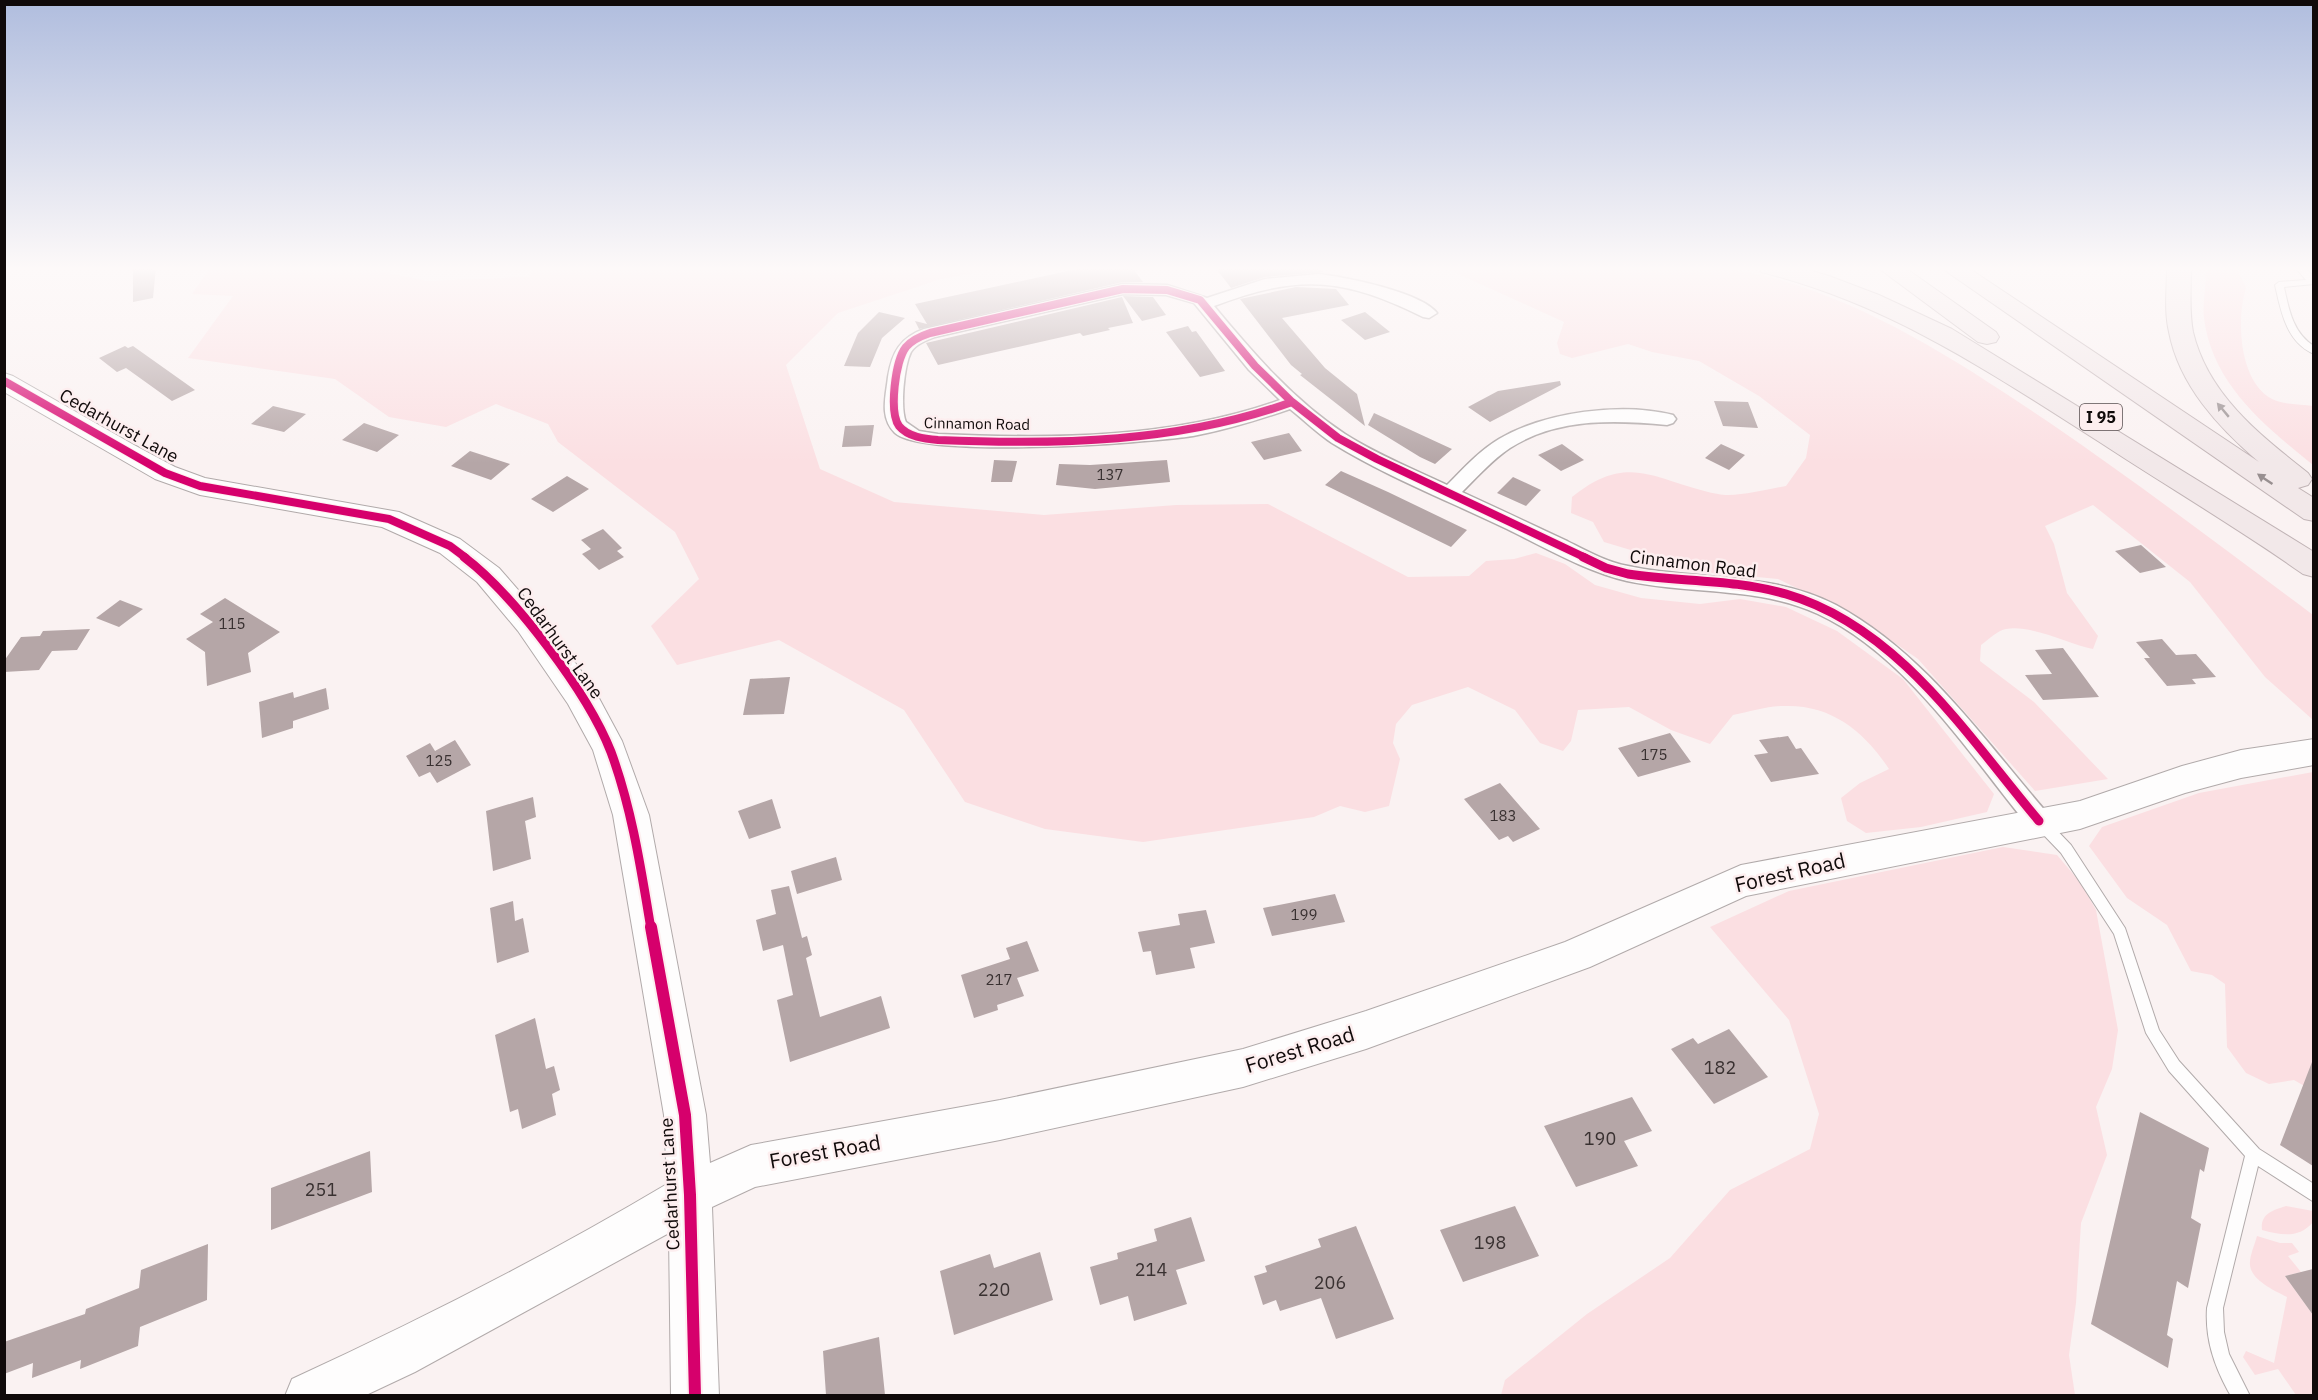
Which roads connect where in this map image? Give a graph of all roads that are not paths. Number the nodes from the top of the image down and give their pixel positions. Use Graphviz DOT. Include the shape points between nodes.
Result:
graph roads {
  1 [pos="933,332"];
  2 [pos="1228,332"];
  3 [pos="1941,332"];
  4 [pos="1981,332"];
  5 [pos="2048,332"];
  6 [pos="2181,332"];
  7 [pos="2293,332"];
  8 [pos="2313,351"];
  9 [pos="4,381"];
  10 [pos="1292,402"];
  11 [pos="1667,418"];
  12 [pos="2313,490"];
  13 [pos="1449,494"];
  14 [pos="2313,512"];
  15 [pos="2291,551"];
  16 [pos="2313,567"];
  17 [pos="2313,752"];
  18 [pos="2039,821"];
  19 [pos="2253,1154"];
  20 [pos="2313,1194"];
  21 [pos="690,1195"];
  22 [pos="309,1395"];
  23 [pos="695,1395"];
  24 [pos="2241,1395"];
  1 -- 10 [label="street, Cinnamon Road" via="915,340 902,352 892,415 906,433 925,439 1130,439 1189,433"];
  2 -- 10 [label="street, Cinnamon Road"];
  3 -- 15 [label="highway"];
  4 -- 15 [label="highway, I 95"];
  14 -- 5 [label="highway, I 95, one-way"];
  12 -- 6 [label="highway, one-way" via="2240,429 2196,372"];
  7 -- 8 [label="lane"];
  9 -- 21 [label="main road, Cedarhurst Lane" via="123,451 200,486 389,519 450,546 488,575 529,623 581,696 610,750 631,815 685,1115"];
  10 -- 13 [label="street, Cinnamon Road" via="1354,447"];
  11 -- 13 [label="street" via="1567,419 1542,426 1503,445"];
  13 -- 18 [label="street, Cinnamon Road" via="1606,568 1645,578 1760,588 1829,612 1872,638 1911,669"];
  15 -- 16 [label="highway, I 95"];
  17 -- 18 [label="main road, Forest Road" via="2241,764 2080,815"];
  18 -- 19 [label="lane" via="2066,849 2120,932 2150,1024 2174,1066"];
  18 -- 21 [label="main road, Forest Road" via="1741,881 1576,955 1366,1030 1243,1068 1000,1120 751,1166"];
  19 -- 20 [label="lane"];
  19 -- 24 [label="lane" via="2213,1328 2218,1353"];
  21 -- 22 [label="main road, Forest Road" via="617,1239 398,1356"];
  21 -- 23 [label="main road, Cedarhurst Lane"];
}
